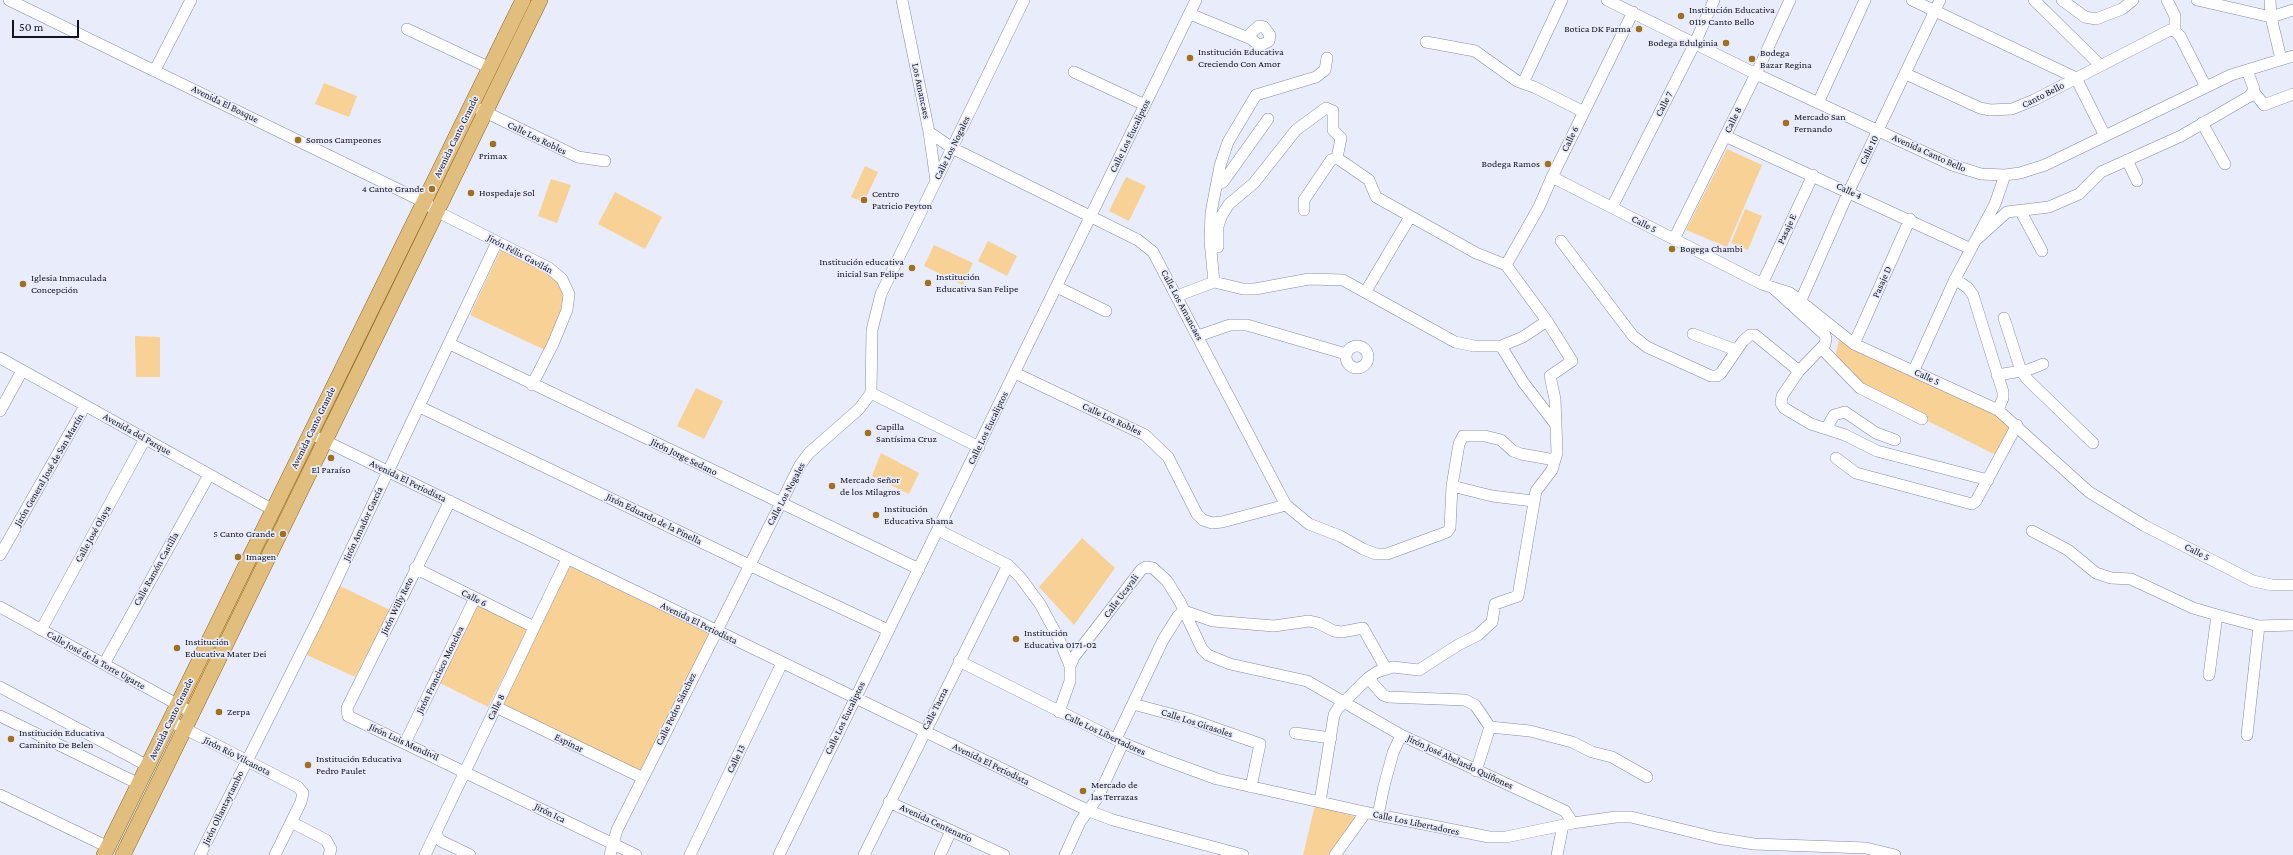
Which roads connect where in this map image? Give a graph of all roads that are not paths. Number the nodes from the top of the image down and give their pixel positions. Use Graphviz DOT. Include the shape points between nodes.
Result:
graph roads {
  1 [pos="10,0"];
  2 [pos="191,0"];
  3 [pos="523,0"];
  4 [pos="540,0"];
  5 [pos="902,0"];
  6 [pos="1024,0"];
  7 [pos="1196,0"];
  8 [pos="1562,0"];
  9 [pos="1607,0"];
  10 [pos="1714,0"];
  11 [pos="1790,0"];
  12 [pos="1865,0"];
  13 [pos="1912,0"];
  14 [pos="1940,0"];
  15 [pos="2034,0"];
  16 [pos="2062,0"];
  17 [pos="2133,0"];
  18 [pos="2167,0"];
  19 [pos="2196,0"];
  20 [pos="2270,0"];
  21 [pos="1935,10"];
  22 [pos="2293,10"];
  23 [pos="1633,12"];
  24 [pos="1190,14"];
  25 [pos="2271,17"];
  26 [pos="407,29"];
  27 [pos="2175,31"];
  28 [pos="1251,39"];
  29 [pos="1426,42"];
  30 [pos="1694,43"];
  31 [pos="2293,56"];
  32 [pos="1327,58"];
  33 [pos="2281,59"];
  34 [pos="2100,65"];
  35 [pos="490,68"];
  36 [pos="155,70"];
  37 [pos="2247,70"];
  38 [pos="1074,72"];
  39 [pos="1756,74"];
  40 [pos="1906,74"];
  41 [pos="2076,78"];
  42 [pos="1523,83"];
  43 [pos="2206,87"];
  44 [pos="2254,92"];
  45 [pos="2293,94"];
  46 [pos="1818,103"];
  47 [pos="471,105"];
  48 [pos="1145,105"];
  49 [pos="485,112"];
  50 [pos="1584,112"];
  51 [pos="1268,119"];
  52 [pos="2202,124"];
  53 [pos="1879,130"];
  54 [pos="929,132"];
  55 [pos="1725,136"];
  56 [pos="2105,136"];
  57 [pos="952,148"];
  58 [pos="1338,158"];
  59 [pos="2127,160"];
  60 [pos="605,161"];
  61 [pos="2225,164"];
  62 [pos="1813,175"];
  63 [pos="2005,175"];
  64 [pos="1552,177"];
  65 [pos="2137,181"];
  66 [pos="936,182"];
  67 [pos="1217,185"];
  68 [pos="1849,191"];
  69 [pos="424,202"];
  70 [pos="1612,207"];
  71 [pos="1304,210"];
  72 [pos="2020,210"];
  73 [pos="438,212"];
  74 [pos="1091,217"];
  75 [pos="1410,217"];
  76 [pos="1910,220"];
  77 [pos="1674,239"];
  78 [pos="1561,241"];
  79 [pos="497,242"];
  80 [pos="1973,244"];
  81 [pos="2042,251"];
  82 [pos="1506,265"];
  83 [pos="1956,279"];
  84 [pos="1217,282"];
  85 [pos="1767,286"];
  86 [pos="1056,287"];
  87 [pos="1366,291"];
  88 [pos="1177,296"];
  89 [pos="1801,300"];
  90 [pos="1106,311"];
  91 [pos="2004,318"];
  92 [pos="1547,321"];
  93 [pos="1693,334"];
  94 [pos="1198,336"];
  95 [pos="450,344"];
  96 [pos="1854,344"];
  97 [pos="1501,346"];
  98 [pos="1821,348"];
  99 [pos="1736,350"];
  100 [pos="1346,354"];
  101 [pos="0,358"];
  102 [pos="2043,364"];
  103 [pos="22,370"];
  104 [pos="1914,370"];
  105 [pos="1798,371"];
  106 [pos="2021,371"];
  107 [pos="1015,373"];
  108 [pos="1997,375"];
  109 [pos="532,385"];
  110 [pos="871,393"];
  111 [pos="85,406"];
  112 [pos="420,406"];
  113 [pos="1998,410"];
  114 [pos="0,411"];
  115 [pos="1922,420"];
  116 [pos="1556,425"];
  117 [pos="2017,425"];
  118 [pos="1826,429"];
  119 [pos="310,434"];
  120 [pos="146,439"];
  121 [pos="1895,440"];
  122 [pos="326,442"];
  123 [pos="2093,443"];
  124 [pos="979,447"];
  125 [pos="1836,458"];
  126 [pos="1555,460"];
  127 [pos="388,471"];
  128 [pos="209,475"];
  129 [pos="1988,480"];
  130 [pos="1452,486"];
  131 [pos="450,501"];
  132 [pos="1533,501"];
  133 [pos="780,503"];
  134 [pos="1286,505"];
  135 [pos="273,510"];
  136 [pos="938,530"];
  137 [pos="2032,531"];
  138 [pos="0,555"];
  139 [pos="567,559"];
  140 [pos="749,565"];
  141 [pos="1008,565"];
  142 [pos="1146,567"];
  143 [pos="415,568"];
  144 [pos="919,569"];
  145 [pos="2293,585"];
  146 [pos="475,598"];
  147 [pos="0,607"];
  148 [pos="1184,611"];
  149 [pos="2217,615"];
  150 [pos="2293,625"];
  151 [pos="2259,626"];
  152 [pos="534,627"];
  153 [pos="41,630"];
  154 [pos="715,630"];
  155 [pos="888,630"];
  156 [pos="959,661"];
  157 [pos="782,663"];
  158 [pos="104,664"];
  159 [pos="1070,666"];
  160 [pos="1386,669"];
  161 [pos="2209,675"];
  162 [pos="1368,678"];
  163 [pos="0,687"];
  164 [pos="854,698"];
  165 [pos="1344,701"];
  166 [pos="178,704"];
  167 [pos="1133,704"];
  168 [pos="496,707"];
  169 [pos="346,712"];
  170 [pos="1059,712"];
  171 [pos="193,713"];
  172 [pos="0,716"];
  173 [pos="170,721"];
  174 [pos="1490,727"];
  175 [pos="185,729"];
  176 [pos="924,732"];
  177 [pos="1295,733"];
  178 [pos="1402,735"];
  179 [pos="2247,735"];
  180 [pos="1330,738"];
  181 [pos="1120,741"];
  182 [pos="405,743"];
  183 [pos="246,761"];
  184 [pos="148,766"];
  185 [pos="464,771"];
  186 [pos="1476,771"];
  187 [pos="1647,777"];
  188 [pos="643,778"];
  189 [pos="139,784"];
  190 [pos="1251,787"];
  191 [pos="0,795"];
  192 [pos="890,802"];
  193 [pos="1320,802"];
  194 [pos="1089,811"];
  195 [pos="1366,812"];
  196 [pos="1378,815"];
  197 [pos="291,822"];
  198 [pos="1568,824"];
  199 [pos="952,831"];
  200 [pos="436,835"];
  201 [pos="615,845"];
  202 [pos="106,851"];
  203 [pos="127,854"];
  204 [pos="200,855"];
  205 [pos="275,855"];
  206 [pos="329,855"];
  207 [pos="425,855"];
  208 [pos="470,855"];
  209 [pos="610,855"];
  210 [pos="636,855"];
  211 [pos="690,855"];
  212 [pos="779,855"];
  213 [pos="864,855"];
  214 [pos="940,855"];
  215 [pos="1004,855"];
  216 [pos="1065,855"];
  217 [pos="1243,855"];
  218 [pos="1335,855"];
  219 [pos="1558,855"];
  220 [pos="1895,855"];
  1 -- 36 [label="street, Avenida El Bosque"];
  2 -- 36 [label="street"];
  3 -- 35 [label="main road, Avenida Canto Grande"];
  4 -- 49 [label="main road, Avenida Canto Grande"];
  5 -- 54 [label="street, Los Amancaes"];
  6 -- 57 [label="street, Calle Los Nogales"];
  7 -- 24 [label="street, Calle Los Eucaliptos"];
  8 -- 42 [label="street"];
  9 -- 23 [label="street, Avenida Canto Bello"];
  10 -- 30 [label="street, Calle 7"];
  11 -- 39 [label="street, Calle 8"];
  12 -- 46 [label="street"];
  13 -- 21 [label="street"];
  14 -- 21 [label="street, Calle 10"];
  15 -- 34 [label="street"];
  16 -- 17 [label="street" via="2085,17 2096,19 2122,9"];
  18 -- 27 [label="street" via="2175,16"];
  19 -- 25 [label="street"];
  20 -- 25 [label="street"];
  21 -- 40 [label="street, Calle 10"];
  21 -- 41 [label="street"];
  22 -- 25 [label="street"];
  23 -- 30 [label="street, Avenida Canto Bello"];
  23 -- 50 [label="street, Calle 6"];
  24 -- 28 [label="street"];
  24 -- 48 [label="street, Calle Los Eucaliptos"];
  25 -- 33 [label="street"];
  26 -- 35 [label="street"];
  27 -- 34 [label="street, Canto Bello" via="2170,30"];
  27 -- 43 [label="street"];
  29 -- 42 [label="street" via="1475,51 1511,78"];
  30 -- 39 [label="street, Avenida Canto Bello"];
  30 -- 70 [label="street, Calle 7"];
  31 -- 33 [label="street, Avenida Canto Bello"];
  32 -- 67 [label="street" via="1325,70 1316,77 1256,95 1228,142"];
  33 -- 37 [label="street, Avenida Canto Bello"];
  34 -- 41 [label="street, Canto Bello"];
  35 -- 47 [label="main road, Avenida Canto Grande"];
  36 -- 69 [label="street, Avenida El Bosque"];
  37 -- 43 [label="street, Avenida Canto Bello"];
  37 -- 44 [label="street"];
  38 -- 48 [label="street"];
  39 -- 46 [label="street, Avenida Canto Bello"];
  39 -- 55 [label="street, Calle 8"];
  40 -- 41 [label="street, Canto Bello" via="1980,108 1990,110 2012,109 2024,105"];
  40 -- 53 [label="street, Calle 10"];
  41 -- 56 [label="street"];
  42 -- 50 [label="street"];
  43 -- 56 [label="street, Avenida Canto Bello"];
  44 -- 45 [label="street" via="2264,105"];
  44 -- 52 [label="street"];
  46 -- 53 [label="street, Avenida Canto Bello"];
  47 -- 49 [label="street, Calle Los Robles"];
  47 -- 69 [label="main road, Avenida Canto Grande"];
  48 -- 74 [label="street, Calle Los Eucaliptos"];
  49 -- 60 [label="street, Calle Los Robles" via="578,158"];
  49 -- 73 [label="main road, Avenida Canto Grande"];
  50 -- 64 [label="street, Calle 6"];
  51 -- 67 [label="street" via="1223,182"];
  52 -- 59 [label="street"];
  52 -- 61 [label="street"];
  53 -- 63 [label="street, Avenida Canto Bello" via="1952,165 1981,174"];
  53 -- 68 [label="street, Calle 10"];
  54 -- 57 [label="street, Calle Los Amancaes"];
  54 -- 66 [label="street, Los Amancaes"];
  55 -- 62 [label="street, Calle 4"];
  55 -- 77 [label="street, Calle 8"];
  56 -- 63 [label="street, Avenida Canto Bello" via="2045,165"];
  57 -- 66 [label="street, Calle Los Nogales"];
  57 -- 74 [label="street, Calle Los Amancaes"];
  58 -- 71 [label="street" via="1331,160 1304,200"];
  58 -- 75 [label="street" via="1368,180 1376,197"];
  58 -- 84 [label="street" via="1341,138 1333,130 1333,111 1326,108 1296,130 1254,184 1230,204 1222,215 1218,226"];
  59 -- 65 [label="street"];
  59 -- 72 [label="street" via="2101,172 2079,194 2048,207"];
  62 -- 68 [label="street, Calle 4"];
  62 -- 85 [label="street, Pasaje E"];
  63 -- 80 [label="street" via="1995,204"];
  64 -- 70 [label="street, Calle 5"];
  64 -- 82 [label="street, Calle 6" via="1539,207"];
  66 -- 110 [label="street, Calle Los Nogales" via="900,254 876,311 871,346"];
  67 -- 84 [label="street" via="1210,227"];
  68 -- 76 [label="street, Calle 4"];
  68 -- 89 [label="street, Calle 10"];
  69 -- 73 [label="street, Avenida El Bosque"];
  69 -- 119 [label="main road, Avenida Canto Grande"];
  70 -- 77 [label="street, Calle 5"];
  72 -- 80 [label="street" via="2004,214"];
  72 -- 81 [label="street"];
  73 -- 79 [label="street, Jirón Félix Gavilán"];
  73 -- 122 [label="main road, Avenida Canto Grande"];
  74 -- 86 [label="street, Calle Los Eucaliptos"];
  74 -- 88 [label="street, Calle Los Amancaes" via="1146,246 1158,260"];
  75 -- 82 [label="street" via="1476,253"];
  75 -- 87 [label="street"];
  76 -- 80 [label="street, Calle 4"];
  76 -- 96 [label="street, Pasaje D"];
  77 -- 85 [label="street, Calle 5"];
  78 -- 99 [label="street" via="1633,336 1647,347 1711,376 1721,373"];
  79 -- 95 [label="street, Jirón Amador García"];
  79 -- 109 [label="street, Jirón Félix Gavilán" via="549,268 562,279 569,294 562,324"];
  80 -- 83 [label="street"];
  82 -- 92 [label="street"];
  83 -- 104 [label="street"];
  83 -- 108 [label="street" via="1973,295"];
  84 -- 87 [label="street" via="1255,289 1327,278 1343,280"];
  84 -- 88 [label="street"];
  85 -- 89 [label="street, Calle 5" via="1790,293"];
  85 -- 98 [label="street" via="1825,335"];
  86 -- 90 [label="street"];
  86 -- 107 [label="street, Calle Los Eucaliptos"];
  87 -- 97 [label="street" via="1455,342 1474,346"];
  88 -- 94 [label="street, Calle Los Amancaes"];
  89 -- 96 [label="street, Calle 5" via="1846,340"];
  91 -- 106 [label="street"];
  92 -- 97 [label="street" via="1522,338"];
  92 -- 116 [label="street" via="1572,361 1550,376 1555,399"];
  93 -- 99 [label="street"];
  94 -- 100 [label="street" via="1230,325 1246,325"];
  94 -- 134 [label="street, Calle Los Amancaes"];
  95 -- 109 [label="street, Jirón Jorge Sedano"];
  95 -- 112 [label="street, Jirón Amador García"];
  96 -- 104 [label="street, Calle 5"];
  97 -- 116 [label="street" via="1523,382"];
  98 -- 105 [label="street"];
  98 -- 115 [label="street" via="1860,388"];
  99 -- 105 [label="street" via="1746,338 1755,335"];
  101 -- 103 [label="street, Avenida del Parque"];
  102 -- 106 [label="street"];
  103 -- 111 [label="street, Avenida del Parque"];
  103 -- 114 [label="street"];
  104 -- 113 [label="street, Calle 5"];
  105 -- 118 [label="street" via="1782,396 1784,408 1811,424"];
  106 -- 108 [label="street"];
  106 -- 123 [label="street"];
  107 -- 124 [label="street, Calle Los Eucaliptos"];
  107 -- 134 [label="street, Calle Los Robles" via="1145,435 1168,457 1197,514 1203,520 1212,523 1222,522"];
  108 -- 113 [label="street" via="2003,398"];
  109 -- 133 [label="street, Jirón Jorge Sedano"];
  110 -- 124 [label="street"];
  110 -- 133 [label="street, Calle Los Nogales" via="859,409 809,453"];
  111 -- 120 [label="street, Avenida del Parque"];
  111 -- 138 [label="street, Jirón General José de San Martín"];
  112 -- 127 [label="street, Jirón Amador García"];
  112 -- 140 [label="street, Jirón Eduardo de la Pinella"];
  113 -- 117 [label="street, Calle 5"];
  116 -- 126 [label="street"];
  117 -- 129 [label="street"];
  117 -- 145 [label="street, Calle 5" via="2088,492 2145,526 2253,581 2272,585"];
  118 -- 121 [label="street" via="1834,415 1845,412 1876,433"];
  118 -- 129 [label="street" via="1845,434 1876,451 1901,459"];
  119 -- 122 [label="street, Avenida El Periodista"];
  119 -- 135 [label="main road, Avenida Canto Grande"];
  120 -- 128 [label="street, Avenida del Parque"];
  120 -- 153 [label="street, Calle José Olaya"];
  122 -- 127 [label="street, Avenida El Periodista"];
  122 -- 171 [label="main road, Avenida Canto Grande"];
  124 -- 136 [label="street, Calle Los Eucaliptos"];
  125 -- 129 [label="street" via="1856,473 1972,504"];
  126 -- 130 [label="street" via="1521,454 1513,451 1501,440 1486,436 1463,436 1460,439"];
  126 -- 132 [label="street" via="1552,470 1536,491"];
  127 -- 131 [label="street, Avenida El Periodista"];
  127 -- 183 [label="street, Jirón Amador García" via="302,652"];
  128 -- 135 [label="street, Avenida del Parque"];
  128 -- 158 [label="street, Calle Ramón Castilla"];
  130 -- 132 [label="street" via="1492,496"];
  130 -- 134 [label="street, Calle Los Amancaes" via="1450,528 1447,532 1387,554 1376,554 1309,524"];
  131 -- 139 [label="street, Avenida El Periodista"];
  131 -- 143 [label="street, Jirón Willy Reto"];
  132 -- 160 [label="street" via="1518,596 1498,602 1488,627 1426,667 1419,670 1398,667"];
  133 -- 140 [label="street, Calle Los Nogales"];
  133 -- 144 [label="street, Jirón Jorge Sedano"];
  135 -- 166 [label="main road, Avenida Canto Grande"];
  136 -- 141 [label="street"];
  136 -- 144 [label="street, Calle Los Eucaliptos"];
  137 -- 149 [label="street" via="2068,550 2096,573 2111,578 2131,579 2193,608"];
  139 -- 152 [label="street, Calle 8"];
  139 -- 154 [label="street, Avenida El Periodista"];
  140 -- 154 [label="street, Calle Pedro Sánchez"];
  140 -- 155 [label="street, Jirón Eduardo de la Pinella"];
  141 -- 156 [label="street, Calle Tacna"];
  141 -- 159 [label="street" via="1040,604"];
  142 -- 148 [label="street, Jirón José Abelardo Quiñones" via="1153,568 1167,581"];
  142 -- 159 [label="street, Calle Ucayali" via="1141,570 1080,649"];
  143 -- 146 [label="street, Calle 6"];
  143 -- 169 [label="street, Jirón Willy Reto"];
  144 -- 155 [label="street, Calle Los Eucaliptos"];
  146 -- 152 [label="street, Calle 6"];
  146 -- 182 [label="street, Jirón Francisco Moncloa"];
  147 -- 153 [label="street, Calle José de la Torre Ugarte"];
  148 -- 160 [label="street" via="1213,621 1274,626 1309,621 1342,632 1363,628"];
  148 -- 165 [label="street, Jirón José Abelardo Quiñones" via="1202,649 1208,655 1230,664 1307,681"];
  148 -- 167 [label="street" via="1163,640"];
  149 -- 151 [label="street"];
  149 -- 161 [label="street"];
  150 -- 151 [label="street"];
  151 -- 179 [label="street"];
  152 -- 168 [label="street, Calle 8"];
  153 -- 158 [label="street, Calle José de la Torre Ugarte"];
  154 -- 157 [label="street, Avenida El Periodista"];
  154 -- 188 [label="street, Calle Pedro Sánchez"];
  155 -- 164 [label="street, Calle Los Eucaliptos"];
  156 -- 170 [label="street, Calle Los Libertadores"];
  156 -- 176 [label="street, Calle Tacna"];
  157 -- 164 [label="street, Avenida El Periodista"];
  157 -- 211 [label="street, Calle 13"];
  158 -- 166 [label="street, Calle José de la Torre Ugarte"];
  159 -- 170 [label="street, Calle Ucayali" via="1070,681"];
  160 -- 162 [label="street"];
  162 -- 165 [label="street"];
  162 -- 174 [label="street" via="1388,697 1470,701"];
  163 -- 184 [label="street"];
  164 -- 176 [label="street, Avenida El Periodista"];
  164 -- 212 [label="street, Calle Los Eucaliptos"];
  165 -- 178 [label="street, Jirón José Abelardo Quiñones"];
  165 -- 180 [label="street" via="1334,715"];
  166 -- 171 [label="street, Calle José de la Torre Ugarte"];
  166 -- 173 [label="main road, Avenida Canto Grande"];
  167 -- 181 [label="street"];
  167 -- 190 [label="street, Calle Los Girasoles" via="1189,719 1260,744"];
  168 -- 185 [label="street, Calle 8"];
  168 -- 188 [label="street, Espinar"];
  169 -- 182 [label="street, Jirón Luis Mendivil" via="348,716"];
  170 -- 181 [label="street, Calle Los Libertadores"];
  171 -- 175 [label="main road, Avenida Canto Grande"];
  172 -- 189 [label="street"];
  173 -- 175 [label="street, Jirón Río Vilcanota"];
  173 -- 184 [label="main road, Avenida Canto Grande"];
  174 -- 186 [label="street"];
  174 -- 187 [label="street" via="1523,730 1572,742 1592,752 1612,757"];
  175 -- 183 [label="street, Jirón Río Vilcanota"];
  175 -- 203 [label="main road, Avenida Canto Grande"];
  176 -- 192 [label="street, Calle Tacna"];
  176 -- 194 [label="street, Avenida El Periodista"];
  177 -- 180 [label="street"];
  178 -- 186 [label="street, Jirón José Abelardo Quiñones"];
  178 -- 196 [label="street" via="1388,773"];
  180 -- 193 [label="street"];
  181 -- 190 [label="street, Calle Los Libertadores" via="1217,778"];
  181 -- 194 [label="street" via="1098,797"];
  182 -- 185 [label="street, Jirón Luis Mendivil"];
  183 -- 197 [label="street, Jirón Río Vilcanota" via="298,787 303,793"];
  183 -- 204 [label="street, Jirón Ollantaytambo"];
  184 -- 189 [label="main road, Avenida Canto Grande"];
  185 -- 200 [label="street, Calle 8"];
  185 -- 201 [label="street, Jirón Ica"];
  186 -- 198 [label="street, Jirón José Abelardo Quiñones" via="1565,811"];
  188 -- 201 [label="street, Calle Pedro Sánchez" via="618,830"];
  189 -- 202 [label="main road, Avenida Canto Grande"];
  190 -- 193 [label="street, Calle Los Libertadores"];
  191 -- 202 [label="street"];
  192 -- 199 [label="street, Avenida Centenario"];
  192 -- 213 [label="street, Calle Tacna"];
  193 -- 195 [label="street, Calle Los Libertadores"];
  194 -- 216 [label="street" via="1080,822"];
  194 -- 217 [label="street, Avenida El Periodista" via="1113,820"];
  195 -- 196 [label="street, Calle Los Libertadores"];
  195 -- 218 [label="street"];
  196 -- 198 [label="street, Calle Los Libertadores" via="1489,837 1506,837"];
  197 -- 205 [label="street"];
  197 -- 206 [label="street" via="326,840 331,849"];
  198 -- 219 [label="street"];
  198 -- 220 [label="street, Calle Los Libertadores" via="1631,817 1717,838 1754,844 1866,848"];
  199 -- 214 [label="street"];
  199 -- 215 [label="street, Avenida Centenario"];
  200 -- 207 [label="street, Calle 8"];
  200 -- 208 [label="street" via="441,841"];
  201 -- 209 [label="street, Calle Pedro Sánchez"];
  201 -- 210 [label="street, Jirón Ica"];
}
